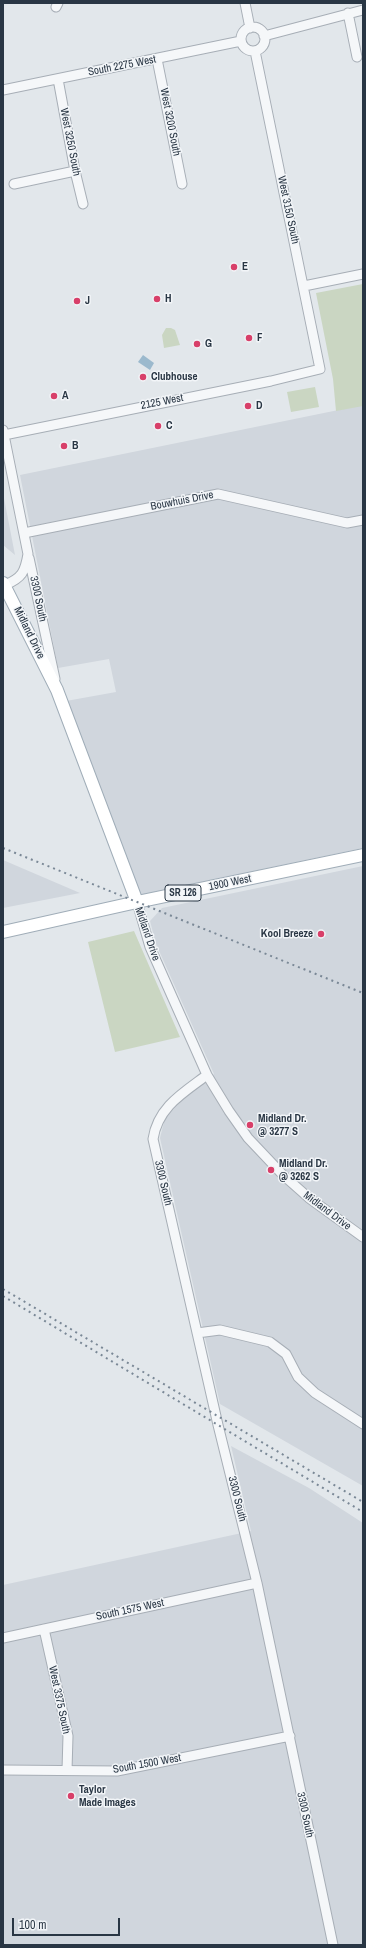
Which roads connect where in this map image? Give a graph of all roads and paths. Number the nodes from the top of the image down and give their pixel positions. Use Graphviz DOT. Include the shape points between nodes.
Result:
graph roads {
  1 [pos="245,3"];
  2 [pos="363,10"];
  3 [pos="348,13"];
  4 [pos="250,28"];
  5 [pos="264,36"];
  6 [pos="241,41"];
  7 [pos="254,51"];
  8 [pos="357,57"];
  9 [pos="157,59"];
  10 [pos="58,79"];
  11 [pos="3,90"];
  12 [pos="75,171"];
  13 [pos="14,184"];
  14 [pos="182,184"];
  15 [pos="83,204"];
  16 [pos="363,274"];
  17 [pos="304,286"];
  18 [pos="320,369"];
  19 [pos="3,432"];
  20 [pos="363,520"];
  21 [pos="24,533"];
  22 [pos="28,554"];
  23 [pos="4,584"];
  24 [pos="57,690"];
  25 [pos="363,856"];
  26 [pos="137,902"];
  27 [pos="3,932"];
  28 [pos="207,1075"];
  29 [pos="363,1237"];
  30 [pos="197,1333"];
  31 [pos="363,1424"];
  32 [pos="257,1583"];
  33 [pos="44,1630"];
  34 [pos="3,1638"];
  35 [pos="290,1736"];
  36 [pos="3,1770"];
  37 [pos="67,1770"];
  38 [pos="333,1945"];
  1 -- 4 [label="street"];
  2 -- 3 [label="street"];
  3 -- 5 [label="street" via="305,27"];
  3 -- 8 [label="street"];
  4 -- 5 [label="street" via="257,28"];
  4 -- 6 [label="street" via="244,31"];
  5 -- 7 [label="street" via="263,44"];
  6 -- 7 [label="street" via="245,48"];
  6 -- 9 [label="street, South 2275 West"];
  7 -- 17 [label="street, West 3150 South"];
  9 -- 10 [label="street, South 2275 West"];
  9 -- 14 [label="street, West 3200 South"];
  10 -- 11 [label="street, South 2275 West"];
  10 -- 12 [label="street, West 3250 South"];
  12 -- 13 [label="street"];
  12 -- 15 [label="street, West 3250 South"];
  16 -- 17 [label="street"];
  17 -- 18 [label="street, West 3150 South"];
  18 -- 19 [label="street, 2125 West" via="263,383"];
  19 -- 21 [label="street, 3300 South"];
  20 -- 21 [label="street, Bouwhuis Drive" via="347,524 218,494"];
  21 -- 22 [label="street, 3300 South"];
  22 -- 23 [label="street, 3300 South" via="25,571 15,581"];
  22 -- 24 [label="street, 3300 South"];
  23 -- 24 [label="main road, Midland Drive"];
  24 -- 26 [label="main road, Midland Drive"];
  25 -- 26 [label="main road, 1900 West / SR 126"];
  26 -- 27 [label="main road, 1900 West / SR 126"];
  26 -- 28 [label="street, Midland Drive" via="150,947"];
  28 -- 29 [label="street, Midland Drive" via="248,1138 280,1172 309,1198"];
  28 -- 30 [label="street, 3300 South" via="177,1097 163,1112 155,1126 153,1139"];
  30 -- 31 [label="street" via="220,1330 270,1342 286,1354 298,1377 315,1393"];
  30 -- 32 [label="street, 3300 South"];
  32 -- 33 [label="street, South 1575 West"];
  32 -- 35 [label="street, 3300 South"];
  33 -- 34 [label="street, South 1575 West"];
  33 -- 37 [label="street, West 3375 South" via="68,1736"];
  35 -- 37 [label="street, South 1500 West" via="117,1771"];
  35 -- 38 [label="street, 3300 South"];
  36 -- 37 [label="street, South 1500 West"];
}
